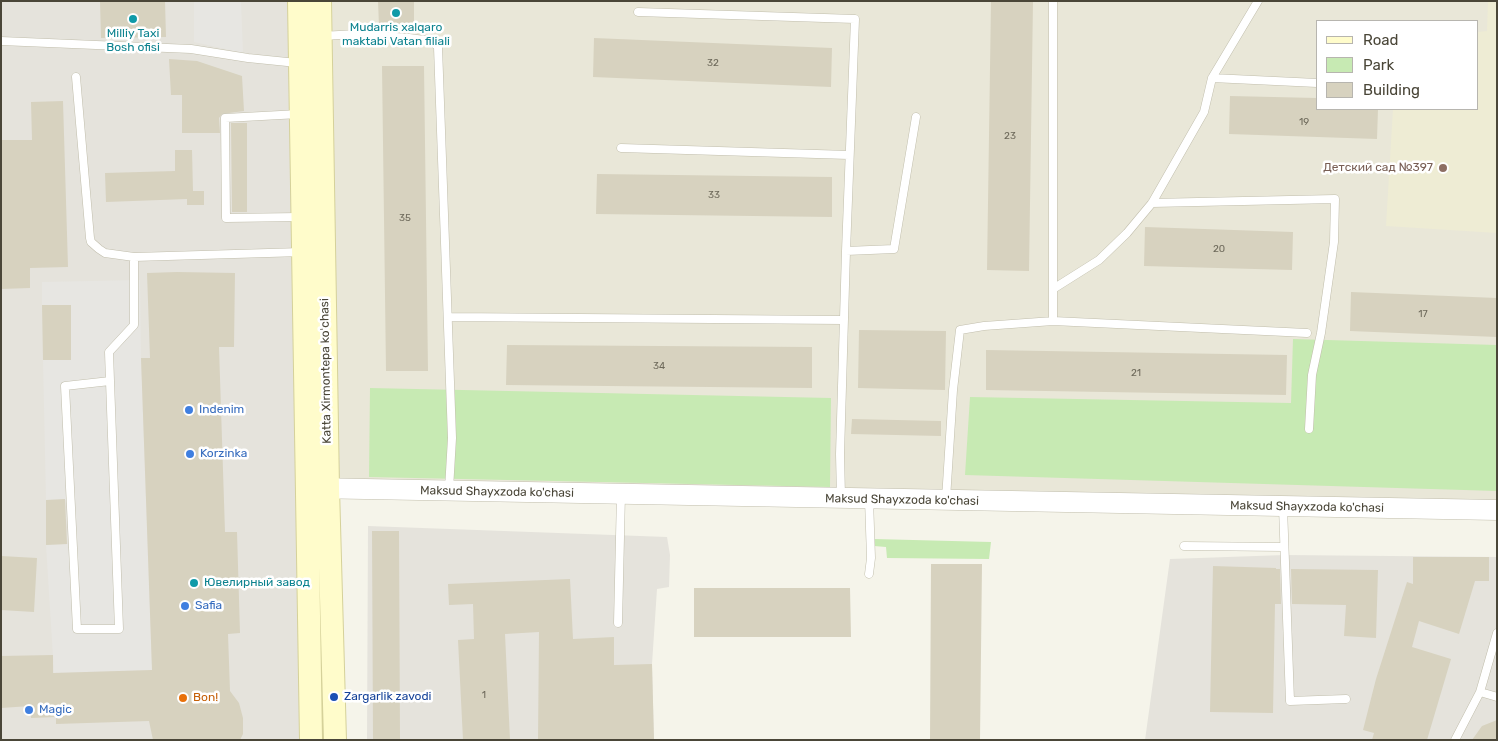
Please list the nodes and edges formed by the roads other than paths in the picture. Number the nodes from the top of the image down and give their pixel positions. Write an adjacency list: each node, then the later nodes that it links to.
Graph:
1 (299, 1): 8 (main road, Katta Xirmontepa koʻchasi)
2 (320, 1): 6 (main road, Katta Xirmontepa koʻchasi)
3 (1053, 1): 21 (lane)
4 (1258, 1): 10 (lane)
5 (638, 12): 15 (lane)
6 (322, 36): 8 (main road, Katta Xirmontepa koʻchasi); 22 (lane)
7 (1, 41): 8 (lane)
8 (311, 64): 12 (main road, Katta Xirmontepa koʻchasi); 28 (main road, Katta Xirmontepa koʻchasi)
9 (76, 77): 20 (lane)
10 (1212, 78): 11 (lane); 16 (lane)
11 (1316, 83)
12 (302, 114): 17 (main road, Katta Xirmontepa koʻchasi); 17 (lane)
13 (916, 117): 18 (lane)
14 (621, 148): 15 (lane)
15 (849, 155): 18 (lane)
16 (1152, 203): 21 (lane); 27 (lane)
17 (303, 217): 19 (main road, Katta Xirmontepa koʻchasi)
18 (846, 251): 23 (lane)
19 (304, 252): 20 (lane); 28 (main road, Katta Xirmontepa koʻchasi)
20 (134, 257): 26 (lane)
21 (1053, 289): 24 (lane)
22 (448, 317): 23 (lane); 29 (lane)
23 (844, 320): 31 (lane)
24 (1053, 322): 25 (lane); 33 (lane)
25 (1308, 332)
26 (110, 381): 26 (lane)
27 (1309, 429)
28 (318, 488): 29 (street, Maksud Shayxzoda ko'chasi); 44 (main road, Katta Xirmontepa koʻchasi); 45 (main road, Katta Xirmontepa koʻchasi)
29 (449, 491): 30 (street, Maksud Shayxzoda ko'chasi)
30 (621, 494): 31 (street, Maksud Shayxzoda ko'chasi); 39 (lane)
31 (841, 499): 32 (street, Maksud Shayxzoda ko'chasi)
32 (869, 499): 33 (street, Maksud Shayxzoda ko'chasi); 38 (lane)
33 (946, 501): 34 (street, Maksud Shayxzoda ko'chasi)
34 (1283, 507): 35 (street, Maksud Shayxzoda ko'chasi); 37 (lane)
35 (1497, 510)
36 (1184, 546): 37 (lane)
37 (1284, 547): 43 (lane)
38 (869, 574)
39 (618, 623)
40 (1497, 633): 41 (lane)
41 (1480, 692): 42 (lane); 46 (lane)
42 (1497, 697)
43 (1346, 699)
44 (311, 740)
45 (335, 740)
46 (1455, 740)

